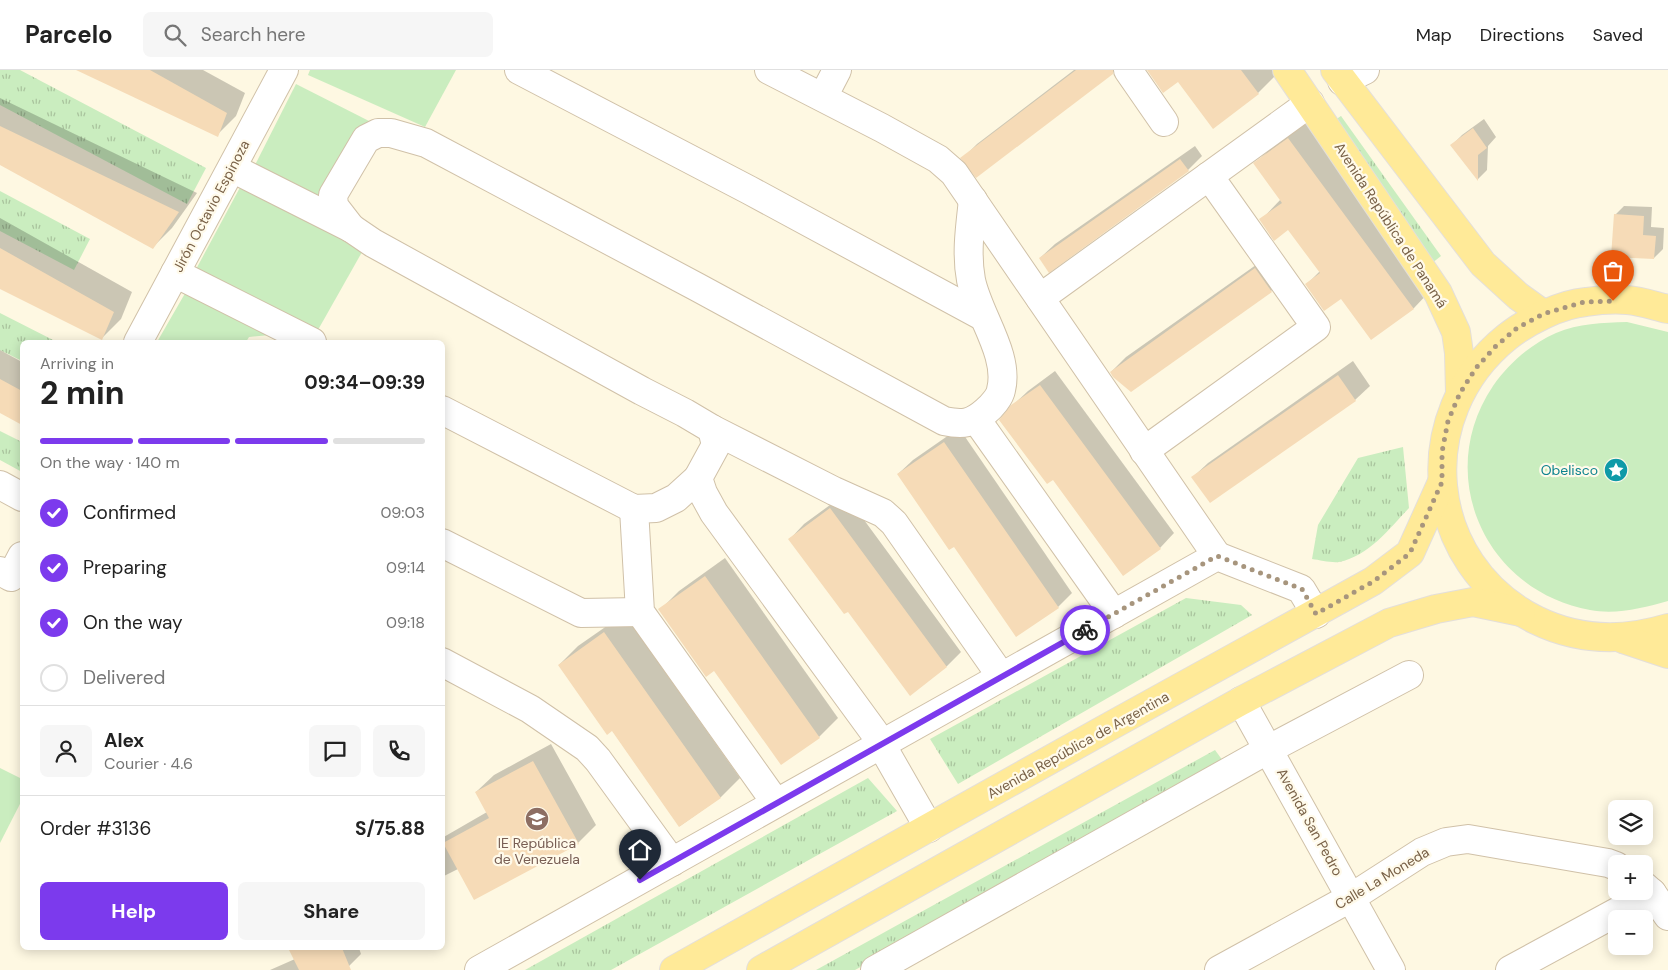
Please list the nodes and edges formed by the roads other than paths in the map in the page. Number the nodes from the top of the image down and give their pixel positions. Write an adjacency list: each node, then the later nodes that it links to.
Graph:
1 (284, 70): 11 (street, Jirón Octavio Espinoza)
2 (519, 70): 19 (street)
3 (769, 70): 8 (street)
4 (837, 70): 8 (street)
5 (1128, 70): 10 (street)
6 (1287, 70): 9 (main road, Avenida República de Panamá)
7 (1347, 74): 18 (main road)
8 (823, 97): 13 (street)
9 (1310, 103): 12 (street); 22 (main road, Avenida República de Panamá)
10 (1164, 122)
11 (232, 168): 14 (street); 15 (street, Jirón Octavio Espinoza)
12 (1208, 176): 16 (street); 26 (street)
13 (973, 200): 16 (street); 19 (street)
14 (351, 228): 24 (street); 25 (street)
15 (175, 273): 20 (street, Jirón Octavio Espinoza); 21 (street)
16 (1040, 298): 26 (street)
17 (1668, 309): 18 (main road)
18 (1543, 314): 22 (main road)
19 (982, 316): 24 (street)
20 (139, 340)
21 (308, 340)
22 (1460, 393): 28 (main road)
23 (445, 412): 31 (street)
24 (976, 419): 36 (street)
25 (712, 429): 27 (street); 43 (street)
26 (1144, 451): 33 (street)
27 (698, 478): 31 (street); 45 (street)
28 (1442, 482): 35 (main road); 37 (main road, Avenida República de Argentina)
29 (0, 485): 30 (street)
30 (20, 496)
31 (634, 509): 34 (street)
32 (445, 544): 34 (street)
33 (1217, 556): 36 (street); 37 (street)
34 (640, 612): 47 (street)
35 (1521, 612): 39 (main road); 44 (main road)
36 (1114, 614): 43 (street)
37 (1316, 614): 48 (main road, Avenida República de Argentina)
38 (1668, 628): 39 (main road)
39 (1619, 638): 40 (main road)
40 (1668, 654)
41 (445, 664): 49 (street)
42 (1409, 674): 46 (street)
43 (1001, 676): 45 (street)
44 (1241, 701): 46 (street, Avenida San Pedro); 57 (main road)
45 (881, 744): 47 (street); 48 (street)
46 (1269, 749): 52 (street, Avenida San Pedro); 58 (street)
47 (776, 803): 49 (street)
48 (929, 828): 56 (main road, Avenida República de Argentina)
49 (672, 862): 55 (street)
50 (1608, 863): 52 (street, Calle La Moneda)
51 (1653, 896): 54 (street)
52 (1352, 897): 59 (street, Calle La Moneda); 60 (street, Avenida San Pedro)
53 (1631, 900): 61 (street)
54 (1668, 916)
55 (479, 970)
56 (674, 970)
57 (761, 970)
58 (875, 970)
59 (1219, 970)
60 (1391, 970)
61 (1510, 970)

